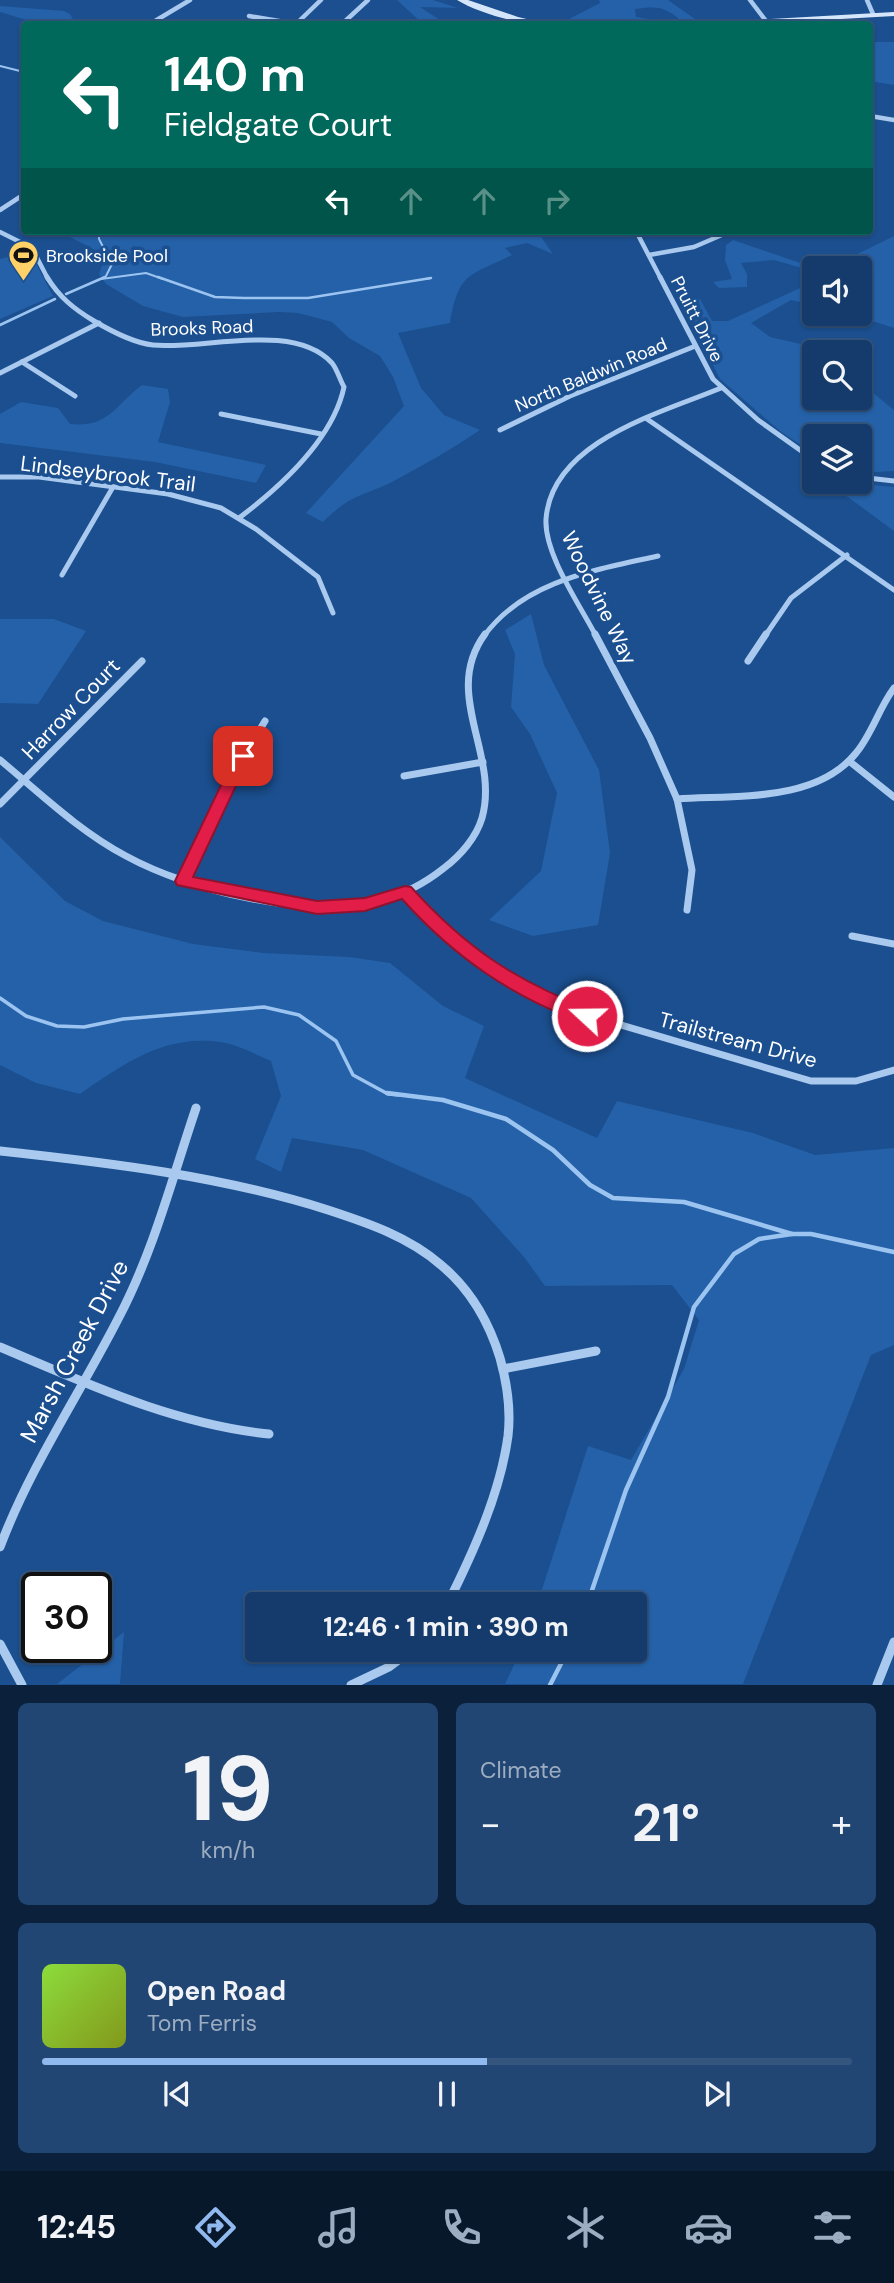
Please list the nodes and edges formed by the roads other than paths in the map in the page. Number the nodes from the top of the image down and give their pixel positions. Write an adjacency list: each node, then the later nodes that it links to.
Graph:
1 (190, 0): 10 (street)
2 (321, 0): 12 (street)
3 (368, 0): 13 (street)
4 (461, 0): 14 (street)
5 (750, 0): 15 (street)
6 (867, 0): 7 (street)
7 (873, 14): 8 (street); 15 (street)
8 (894, 14)
9 (249, 16): 11 (street)
10 (155, 21)
11 (279, 21)
12 (300, 21)
13 (345, 21)
14 (514, 21)
15 (766, 21)
16 (873, 116): 17 (street)
17 (894, 120)
18 (21, 196): 19 (street)
19 (0, 210)
20 (0, 232): 24 (street, Brooks Road)
21 (638, 235): 23 (street, Pruitt Drive)
22 (722, 235): 23 (street)
23 (649, 255): 25 (street, Pruitt Drive)
24 (99, 323): 26 (street); 33 (street, Brooks Road)
25 (694, 347): 28 (street, Pruitt Drive); 32 (street, North Baldwin Road)
26 (22, 362): 27 (street); 29 (street)
27 (0, 373)
28 (721, 388): 31 (street, Woodvine Way); 34 (street, Pruitt Drive)
29 (75, 396)
30 (220, 414): 33 (street)
31 (647, 419): 40 (street); 43 (street, Woodvine Way)
32 (500, 430)
33 (321, 434): 39 (street, Brooks Road)
34 (802, 451)
35 (0, 477): 38 (street, Lindseybrook Trail)
36 (872, 478): 37 (street)
37 (894, 481)
38 (113, 486): 39 (street, Lindseybrook Trail); 42 (street)
39 (239, 517): 45 (street, Lindseybrook Trail)
40 (847, 555): 44 (street); 47 (street)
41 (658, 556): 43 (street)
42 (62, 575)
43 (566, 579): 52 (street); 56 (street, Woodvine Way)
44 (894, 590)
45 (333, 614)
46 (142, 661): 54 (street, Harrow Court)
47 (748, 661)
48 (894, 688): 51 (street)
49 (265, 720): 58 (street)
50 (0, 761): 54 (street)
51 (849, 761): 55 (street); 56 (street)
52 (483, 762): 53 (street); 59 (street)
53 (404, 776)
54 (26, 781): 57 (street, Harrow Court); 58 (street)
55 (894, 797)
56 (677, 799): 60 (street, Woodvine Way)
57 (0, 804)
58 (183, 881): 59 (street)
59 (405, 892): 63 (street, Trailstream Drive)
60 (687, 910)
61 (852, 936): 62 (street)
62 (894, 944)
63 (894, 1070)
64 (195, 1108): 66 (street, Marsh Creek Drive)
65 (0, 1151): 66 (street)
66 (174, 1170): 69 (street); 70 (street, Marsh Creek Drive)
67 (0, 1347): 70 (street)
68 (596, 1351): 69 (street)
69 (503, 1368): 74 (street)
70 (84, 1381): 71 (street); 72 (street, Marsh Creek Drive)
71 (269, 1434)
72 (2, 1530): 73 (street, Marsh Creek Drive)
73 (0, 1547)
74 (452, 1592)
75 (894, 1642): 80 (street)
76 (0, 1644): 78 (street)
77 (396, 1662): 79 (street)
78 (22, 1685)
79 (351, 1685)
80 (877, 1685)

